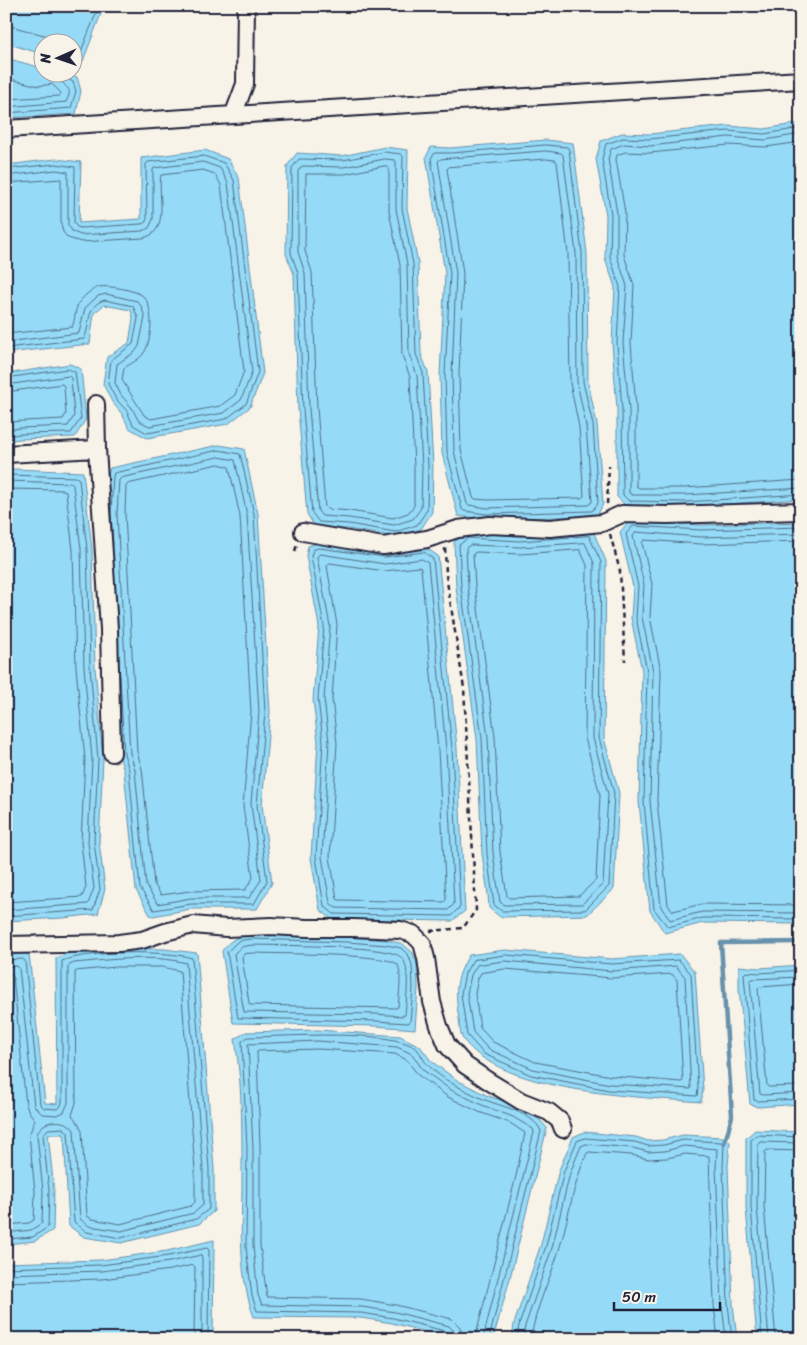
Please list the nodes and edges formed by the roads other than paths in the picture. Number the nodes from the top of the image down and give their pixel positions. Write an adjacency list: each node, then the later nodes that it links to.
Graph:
1 (246, 6): 3 (lane)
2 (801, 80): 3 (lane)
3 (234, 114): 4 (lane)
4 (6, 128)
5 (96, 404): 6 (lane)
6 (97, 450): 7 (lane); 10 (lane)
7 (6, 454)
8 (801, 511): 9 (lane)
9 (304, 532)
10 (112, 753)
11 (6, 945): 12 (lane)
12 (562, 1129)

